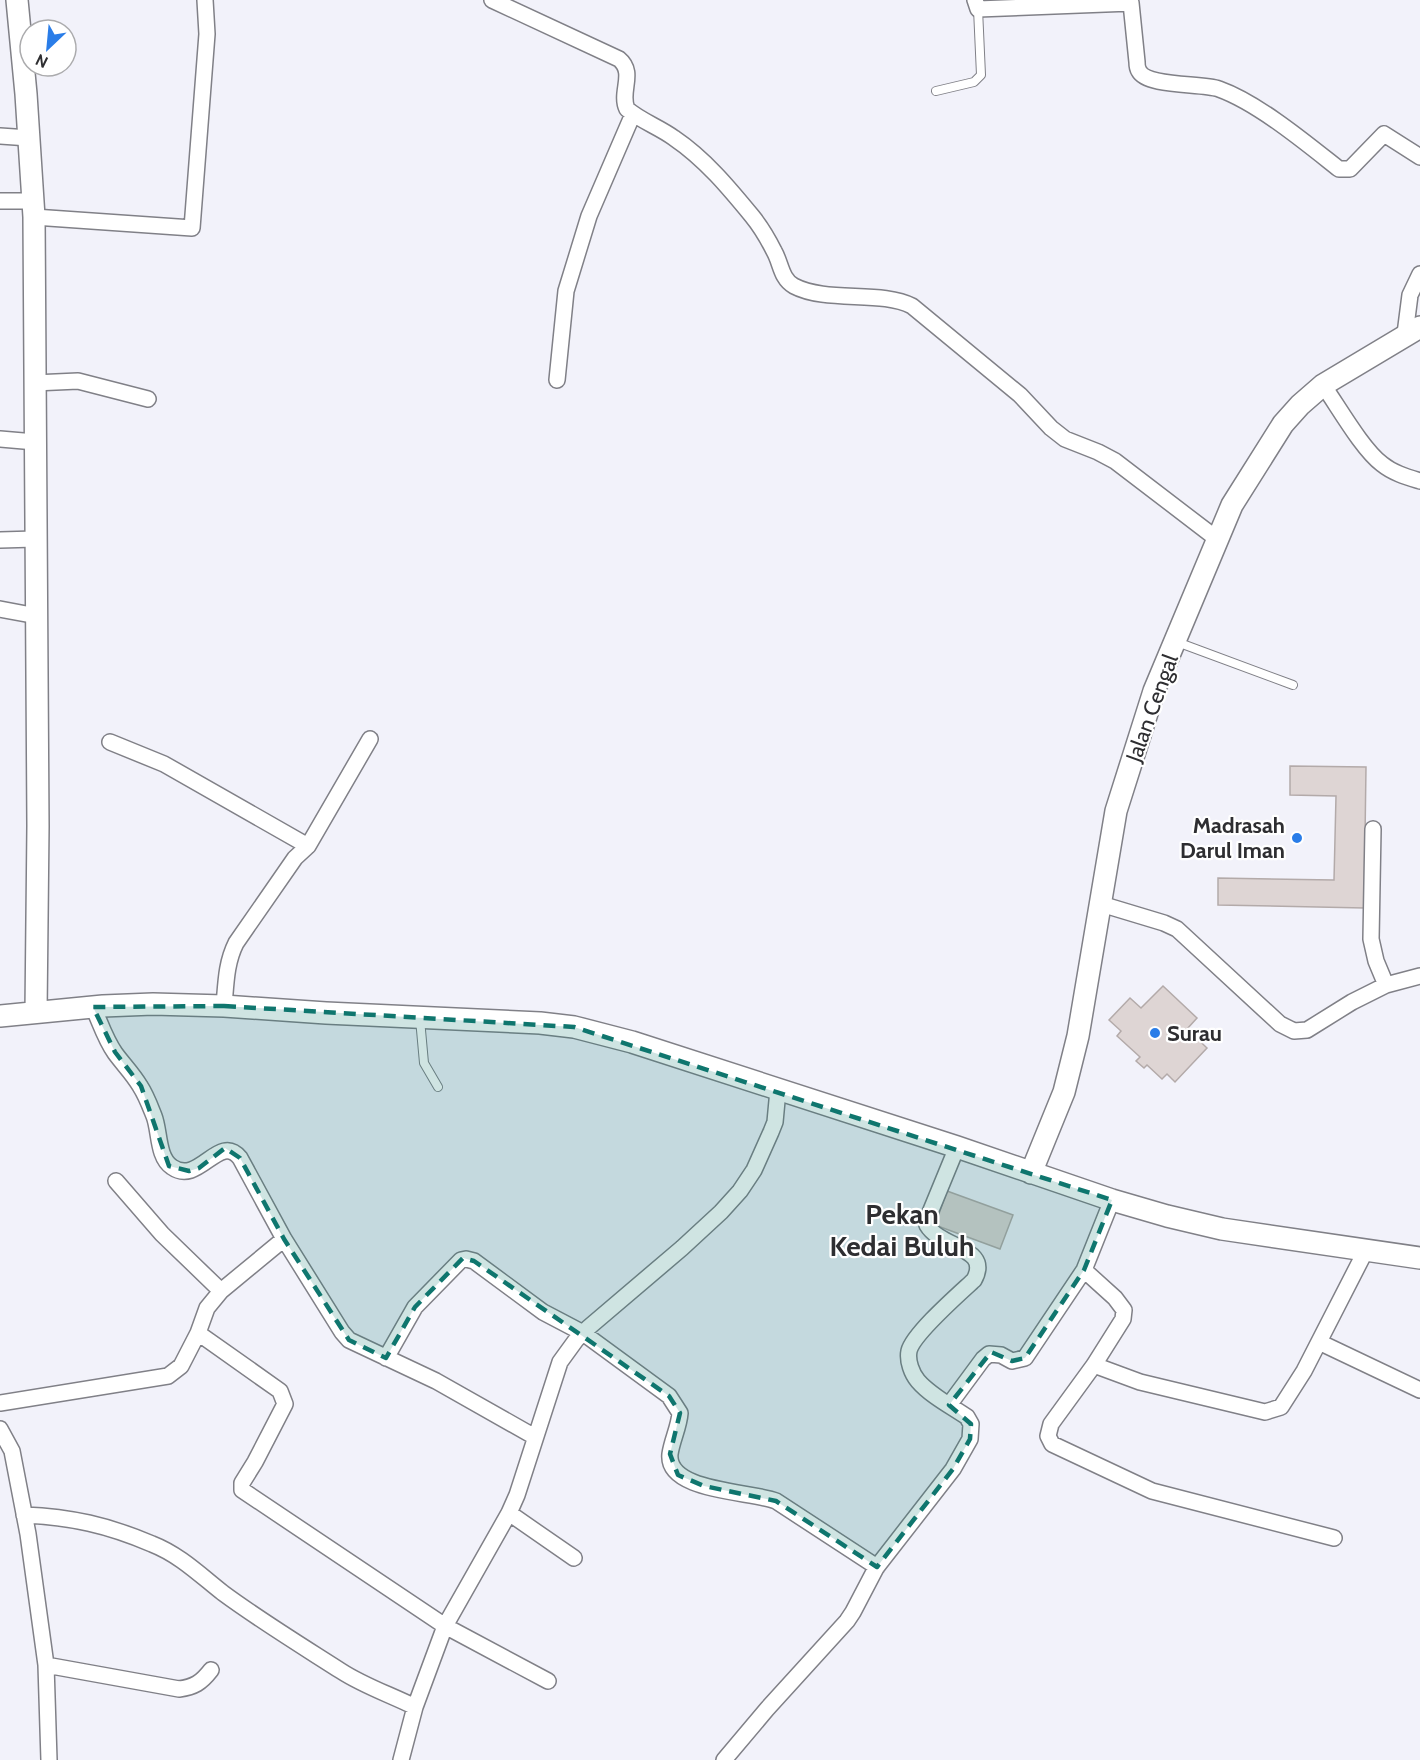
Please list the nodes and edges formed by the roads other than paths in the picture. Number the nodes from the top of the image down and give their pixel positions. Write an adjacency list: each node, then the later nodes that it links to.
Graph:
1 (17, 0): 9 (street)
2 (205, 0): 12 (street)
3 (492, 0): 7 (street)
4 (1131, 1): 5 (street); 10 (street)
5 (977, 5): 6 (lane)
6 (936, 91)
7 (633, 114): 15 (street); 23 (street)
8 (0, 136): 9 (street)
9 (29, 138): 12 (street)
10 (1420, 157)
11 (0, 201): 12 (street)
12 (33, 209): 16 (street)
13 (1420, 274): 14 (street)
14 (1412, 330): 17 (street, Jalan Cengal)
15 (557, 380)
16 (34, 383): 18 (street); 20 (street)
17 (1323, 385): 21 (street); 23 (street, Jalan Cengal)
18 (148, 399)
19 (0, 439): 20 (street)
20 (35, 442): 22 (street)
21 (1420, 481)
22 (35, 539): 24 (street); 26 (street)
23 (1217, 539): 27 (street, Jalan Cengal)
24 (0, 540)
25 (0, 609): 26 (street)
26 (37, 616): 38 (street)
27 (1176, 642): 28 (lane); 33 (street, Jalan Cengal)
28 (1293, 685)
29 (370, 739): 32 (street)
30 (110, 742): 32 (street)
31 (1373, 829): 35 (street)
32 (308, 846): 36 (street)
33 (1101, 904): 35 (street); 44 (street, Jalan Cengal)
34 (1420, 975): 35 (street)
35 (1386, 985)
36 (225, 1006): 37 (street); 40 (street)
37 (93, 1007): 38 (street); 47 (street)
38 (36, 1012): 39 (street)
39 (0, 1016)
40 (420, 1017): 41 (lane); 42 (street)
41 (438, 1088)
42 (778, 1090): 43 (street); 53 (street)
43 (957, 1147): 44 (street); 59 (street)
44 (1031, 1173): 46 (street)
45 (116, 1181): 51 (street)
46 (1112, 1200): 48 (street); 50 (street)
47 (284, 1239): 51 (street); 55 (street)
48 (1366, 1250): 49 (street); 54 (street)
49 (1420, 1258)
50 (1084, 1270): 56 (street); 59 (street)
51 (221, 1292): 52 (street)
52 (198, 1333): 58 (street); 67 (street)
53 (583, 1333): 55 (street); 61 (street); 66 (street)
54 (1319, 1342): 56 (street); 57 (street)
55 (386, 1358): 61 (street)
56 (1094, 1365): 64 (street)
57 (1420, 1390)
58 (0, 1403)
59 (949, 1405): 66 (street)
60 (0, 1429): 63 (street)
61 (535, 1437): 62 (street)
62 (509, 1513): 65 (street); 67 (street)
63 (24, 1515): 68 (street); 71 (street)
64 (1334, 1538)
65 (574, 1558)
66 (877, 1567): 74 (street)
67 (445, 1626): 70 (street); 71 (street)
68 (46, 1665): 69 (street); 72 (street)
69 (211, 1670)
70 (548, 1681)
71 (416, 1707): 73 (street)
72 (48, 1760)
73 (401, 1760)
74 (724, 1760)

